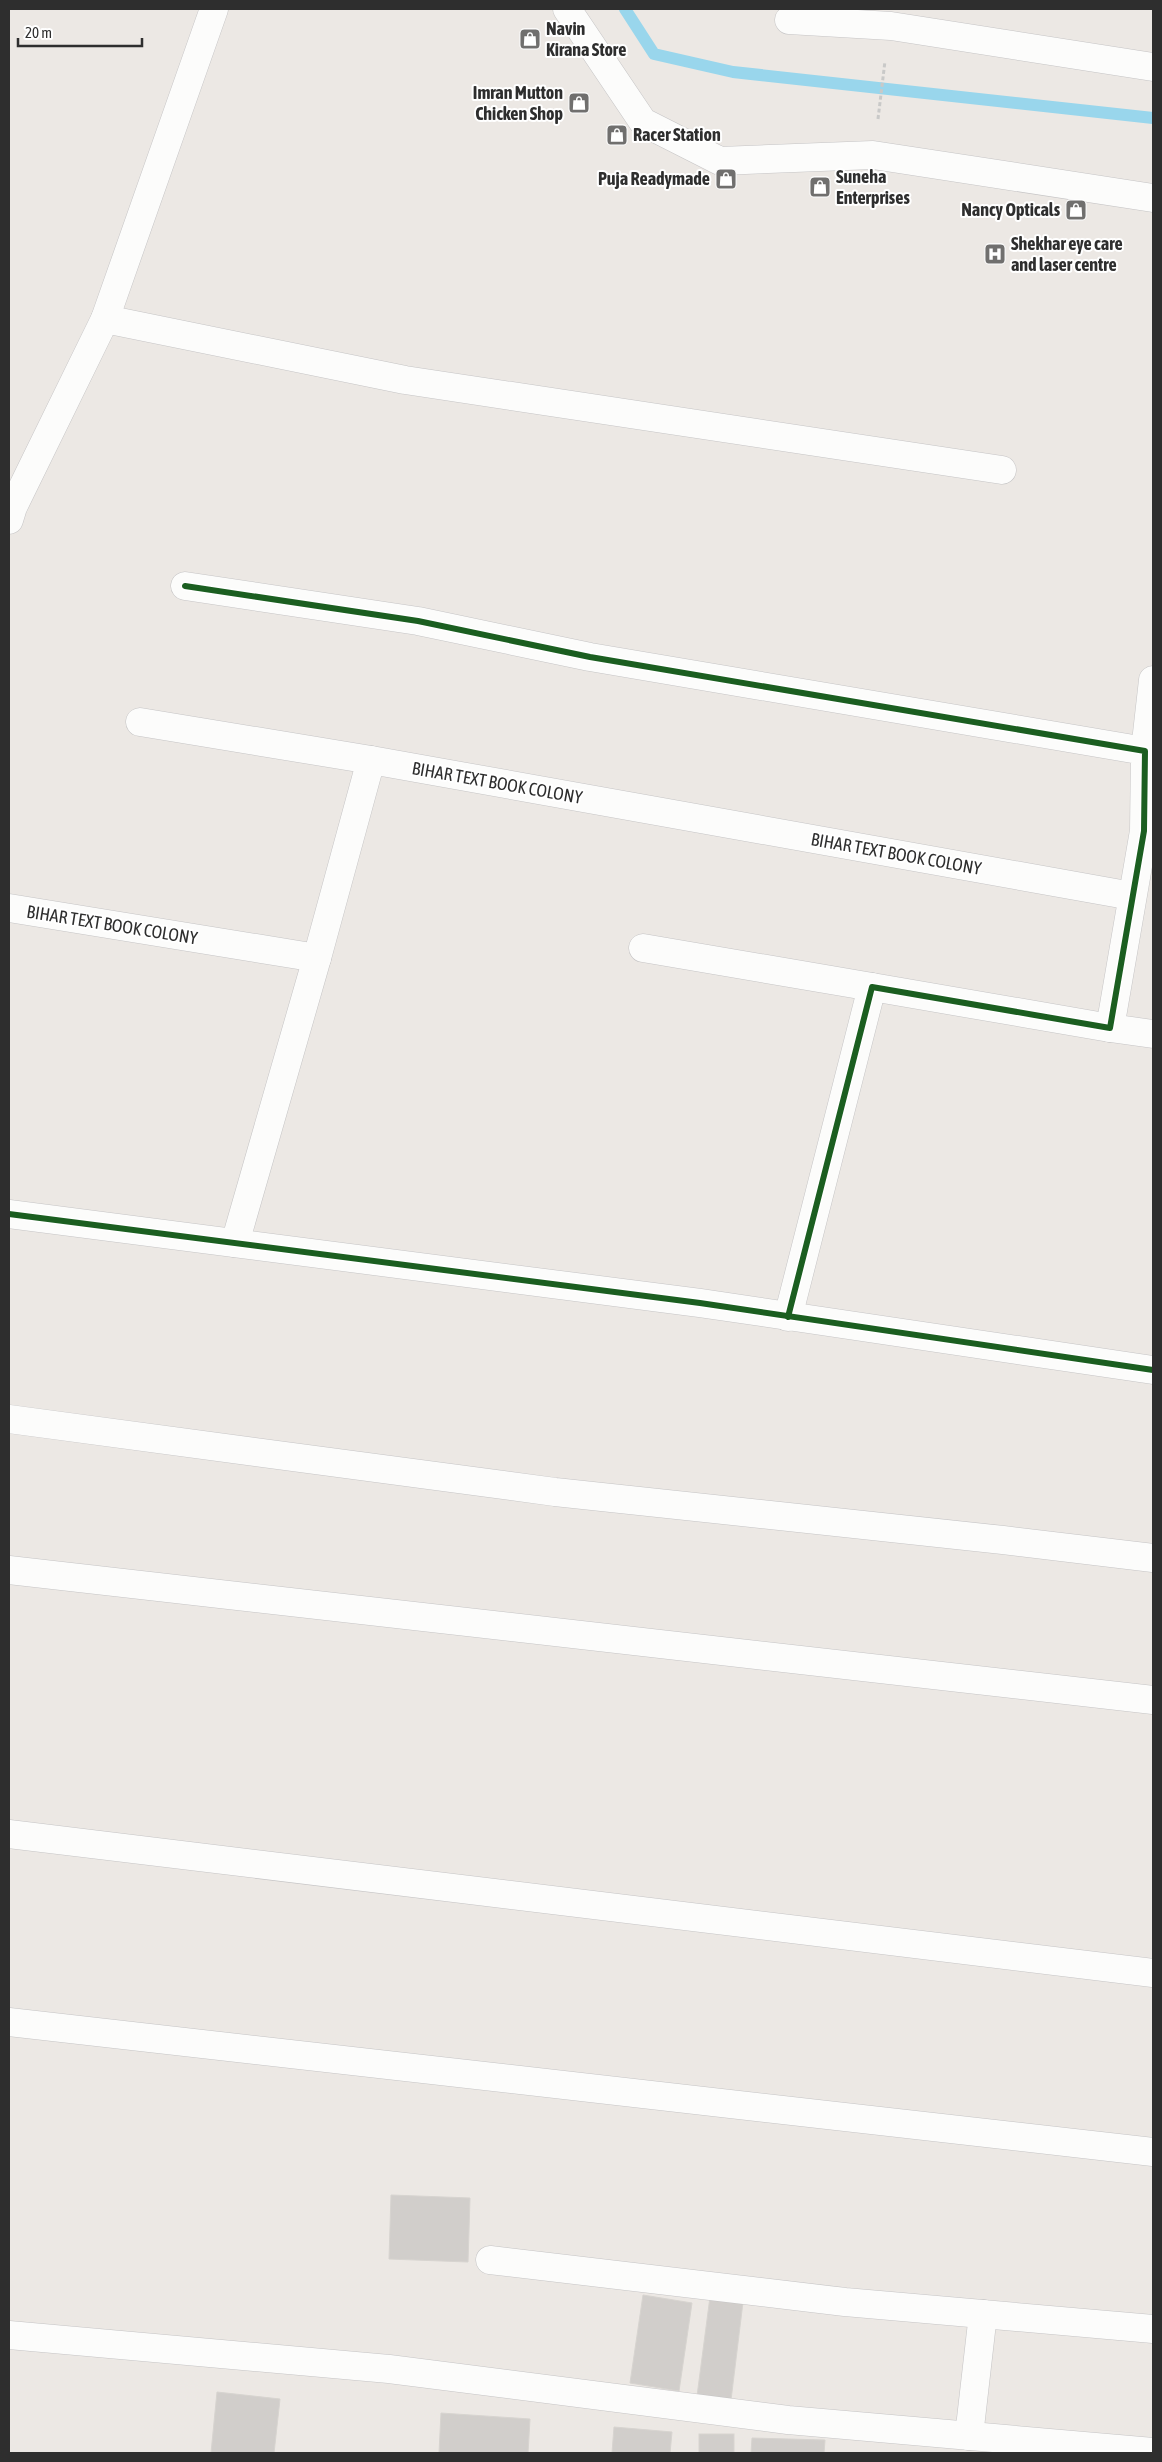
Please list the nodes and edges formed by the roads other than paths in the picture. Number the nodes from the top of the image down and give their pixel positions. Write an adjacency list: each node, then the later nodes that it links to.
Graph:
1 (214, 9): 6 (street)
2 (567, 9): 5 (street)
3 (789, 20): 4 (street)
4 (1153, 67)
5 (1153, 198)
6 (105, 320): 7 (street); 8 (street)
7 (1002, 470)
8 (9, 520)
9 (185, 586): 12 (street)
10 (1153, 680): 12 (street)
11 (140, 722): 13 (street, BIHAR TEXT BOOK COLONY)
12 (1145, 751): 14 (street)
13 (371, 760): 15 (street, BIHAR TEXT BOOK COLONY); 18 (street)
14 (1148, 832): 15 (street)
15 (1132, 896): 20 (street)
16 (9, 908): 18 (street, BIHAR TEXT BOOK COLONY)
17 (643, 948): 19 (street)
18 (317, 958): 23 (street)
19 (872, 987): 20 (street); 24 (street)
20 (1110, 1028): 21 (street)
21 (1153, 1034)
22 (9, 1214): 23 (street)
23 (235, 1243): 24 (street)
24 (788, 1316): 25 (street)
25 (1153, 1370)
26 (9, 1419): 27 (street)
27 (1153, 1558)
28 (9, 1570): 29 (street)
29 (1153, 1700)
30 (9, 1834): 31 (street)
31 (1153, 1973)
32 (9, 2022): 33 (street)
33 (1153, 2152)
34 (490, 2260): 35 (street)
35 (983, 2314): 36 (street); 38 (street)
36 (1153, 2329)
37 (9, 2335): 38 (street)
38 (969, 2436): 39 (street)
39 (1153, 2452)

